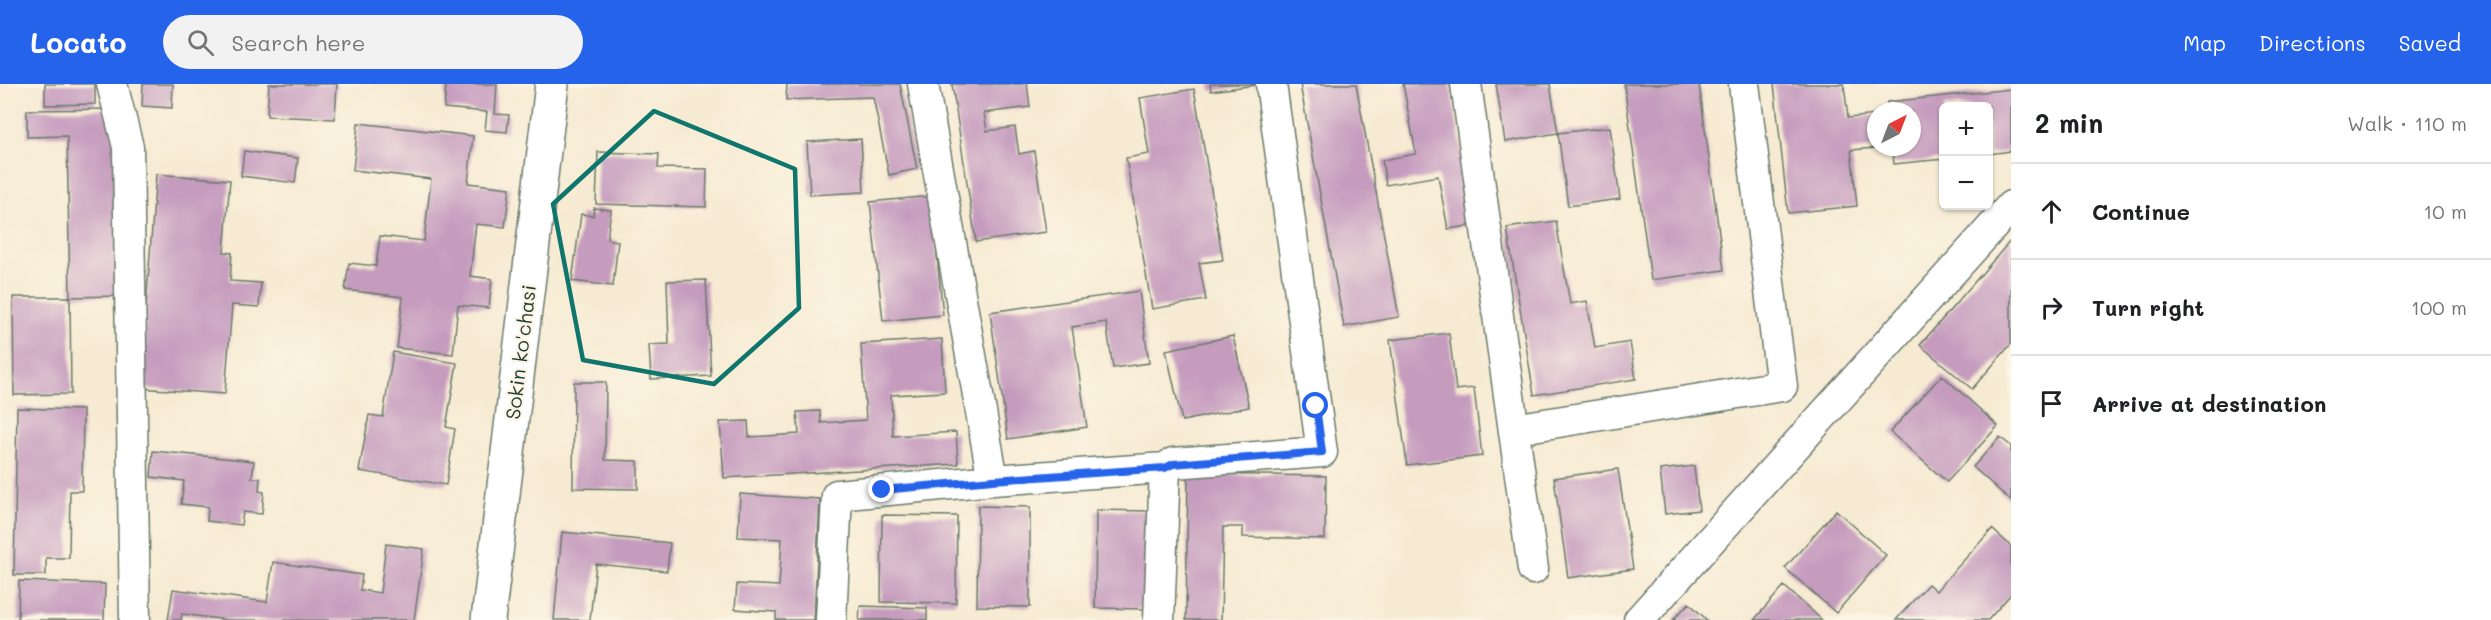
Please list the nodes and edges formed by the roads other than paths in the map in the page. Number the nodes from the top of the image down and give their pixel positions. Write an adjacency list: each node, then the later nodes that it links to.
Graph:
1 (112, 84): 12 (street)
2 (552, 84): 13 (street, Sokin ko'chasi)
3 (923, 84): 10 (street)
4 (1271, 84): 9 (street)
5 (1466, 84): 8 (street)
6 (1744, 84): 8 (street)
7 (2011, 206): 16 (street)
8 (1514, 429): 11 (street)
9 (1165, 468): 10 (street); 15 (street)
10 (993, 480): 14 (street)
11 (1533, 569)
12 (135, 620)
13 (488, 620)
14 (831, 620)
15 (1159, 620)
16 (1639, 620)

